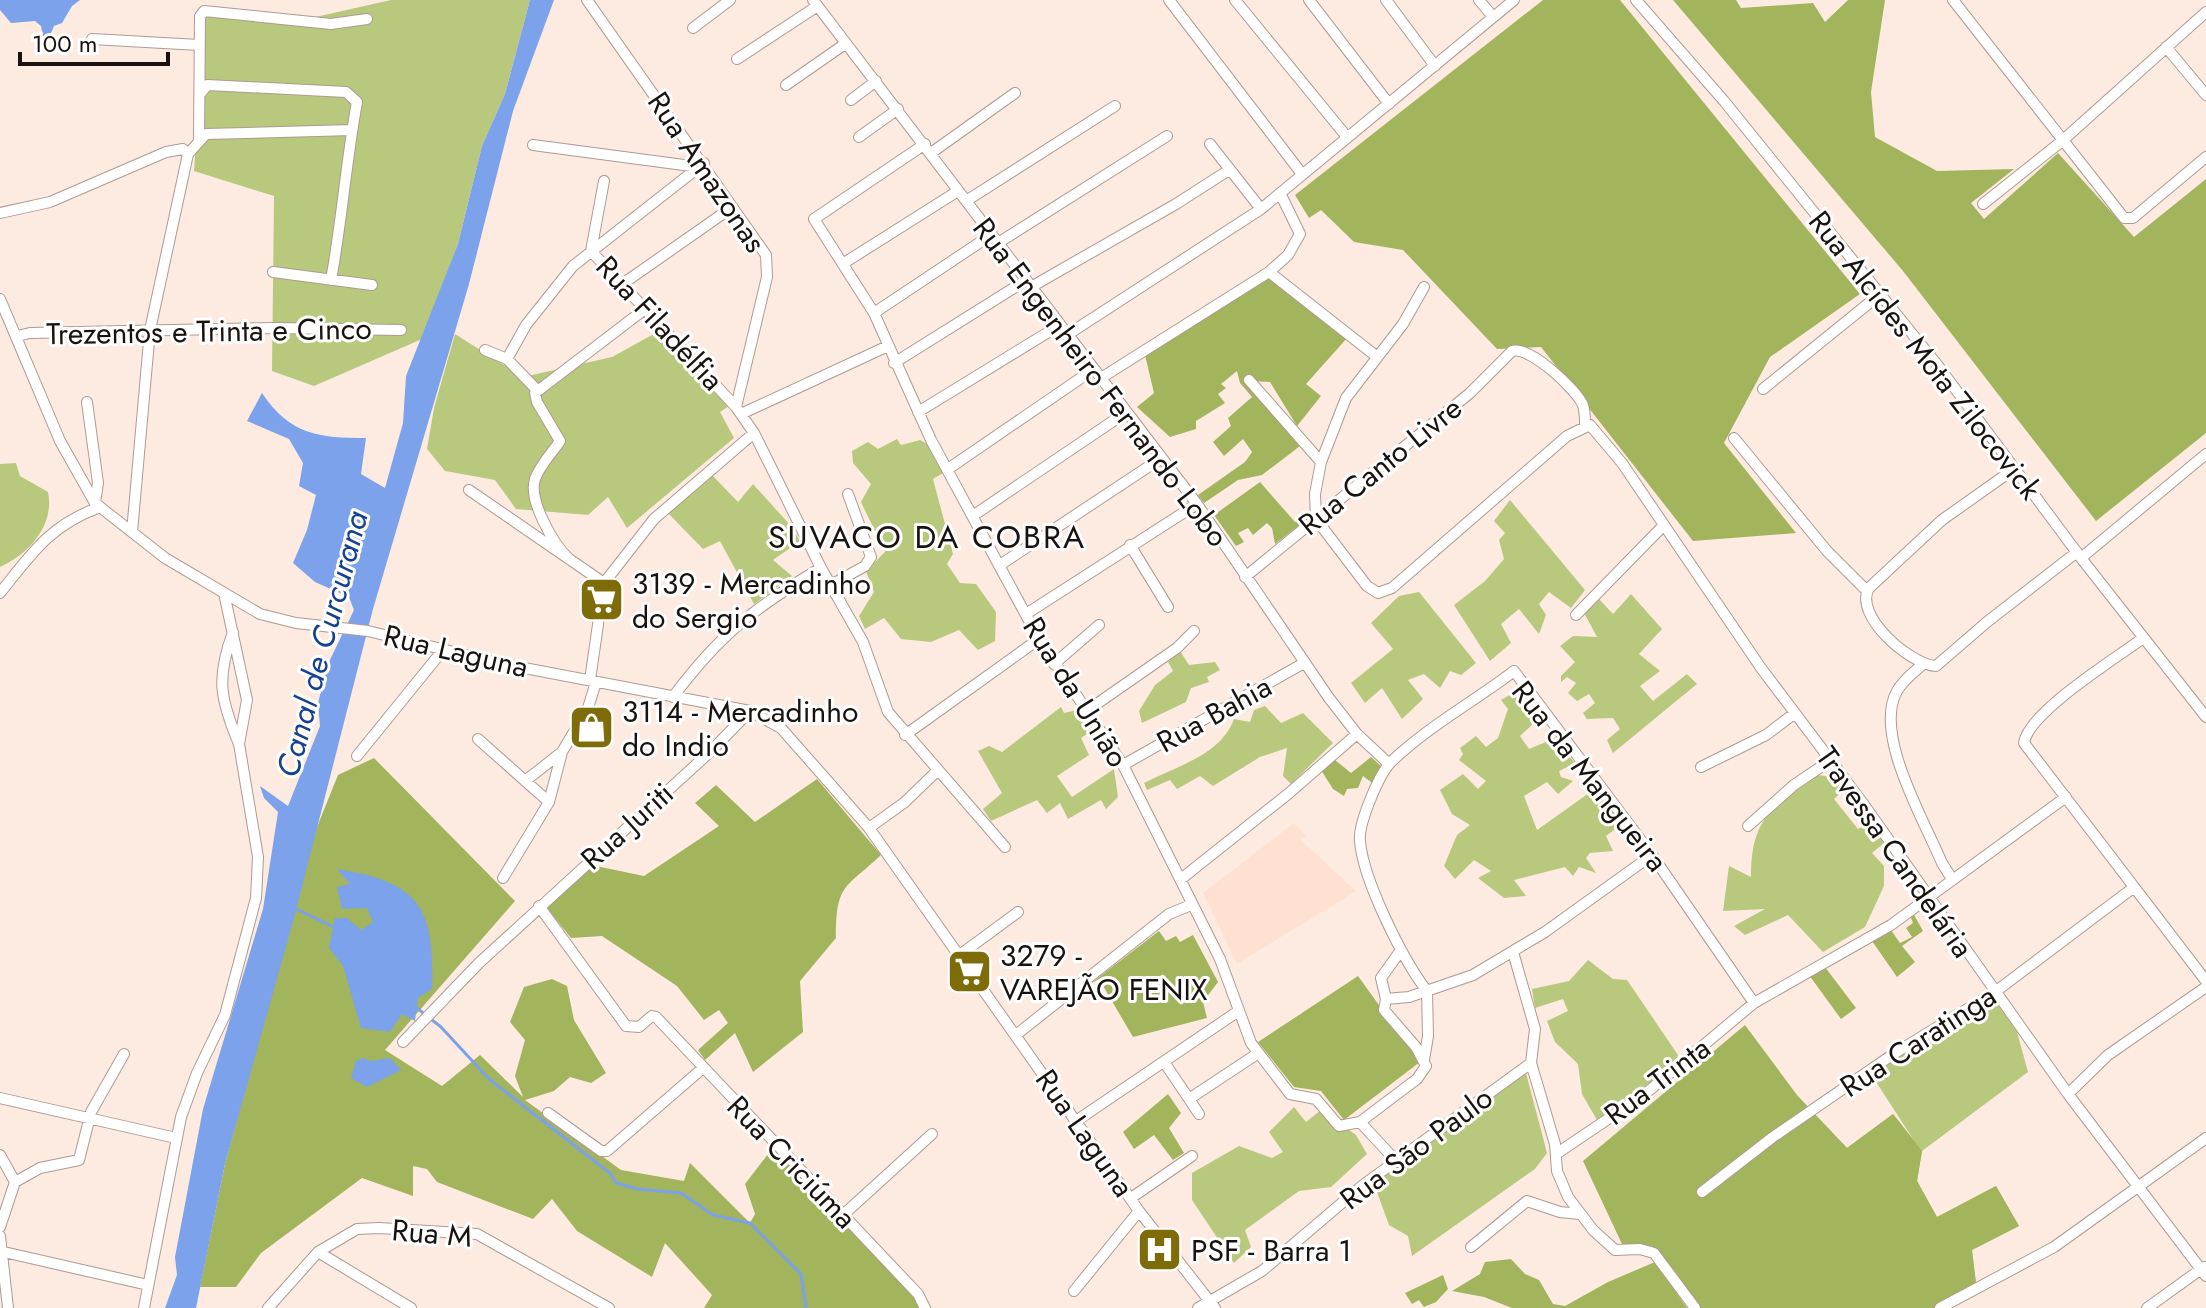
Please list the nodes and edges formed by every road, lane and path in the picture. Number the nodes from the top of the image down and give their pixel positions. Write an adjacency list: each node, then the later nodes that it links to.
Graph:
1 (587, 0): 42 (street, Rua Amazonas)
2 (730, 0): 15 (street)
3 (1169, 0): 44 (street)
4 (1235, 0): 34 (street)
5 (1309, 0): 28 (street)
6 (1386, 0): 21 (street)
7 (1479, 0): 13 (street)
8 (1514, 0): 13 (street)
9 (1636, 0): 63 (street, Rua Alcídes Mota Zilocovick)
10 (1953, 0): 36 (street)
11 (814, 4): 17 (street, Rua Engenheiro Fernando Lobo); 20 (street)
12 (2206, 12): 19 (street)
13 (1493, 17): 21 (street)
14 (367, 19): 18 (street)
15 (693, 28)
16 (92, 39): 18 (street)
17 (845, 44): 22 (street, Rua Engenheiro Fernando Lobo); 23 (street)
18 (199, 45): 24 (street)
19 (2166, 47): 26 (street); 36 (street)
20 (737, 59)
21 (1435, 66): 28 (street)
22 (876, 81): 27 (street); 30 (street, Rua Engenheiro Fernando Lobo)
23 (786, 85)
24 (201, 93): 31 (street); 35 (street)
25 (1015, 93): 39 (street)
26 (2206, 95)
27 (851, 100)
28 (1389, 104): 34 (street)
29 (1115, 106): 48 (street)
30 (898, 109): 33 (street); 39 (street, Rua Engenheiro Fernando Lobo)
31 (352, 130): 35 (street); 58 (street)
32 (1167, 136): 53 (street)
33 (859, 137)
34 (1347, 137): 44 (street)
35 (199, 139): 40 (street)
36 (2062, 141): 41 (street); 49 (street)
37 (1210, 144): 43 (street)
38 (533, 145): 42 (street)
39 (928, 149): 46 (street, Rua Engenheiro Fernando Lobo); 55 (street, Rua da União)
40 (188, 154): 52 (street); 68 (street)
41 (2206, 157)
42 (701, 165): 50 (street, Rua Amazonas); 54 (street)
43 (1229, 170): 51 (street); 59 (street)
44 (1302, 174): 47 (street)
45 (604, 181): 54 (street, Rua Filadélfia)
46 (958, 191): 48 (street, Rua Engenheiro Fernando Lobo); 55 (street)
47 (1280, 193): 51 (street); 57 (street)
48 (966, 201): 53 (street, Rua Engenheiro Fernando Lobo)
49 (1983, 204)
50 (731, 208): 61 (street); 83 (street, Rua Amazonas)
51 (1261, 209): 70 (street)
52 (0, 213)
53 (995, 239): 59 (street, Rua Engenheiro Fernando Lobo); 66 (street)
54 (591, 251): 61 (street, Rua Filadélfia); 76 (street)
55 (844, 263): 66 (street, Rua da União)
56 (273, 272): 58 (street)
57 (1269, 272): 75 (street); 78 (street)
58 (331, 280): 60 (street)
59 (1028, 284): 67 (street, Rua Engenheiro Fernando Lobo); 77 (street)
60 (372, 285)
61 (621, 285): 65 (street, Rua Filadélfia)
62 (1424, 287): 75 (street)
63 (1879, 295): 80 (street); 93 (street, Rua Alcídes Mota Zilocovick)
64 (0, 299): 71 (street, Rua Laguna)
65 (645, 309): 81 (street); 83 (street, Rua Filadélfia)
66 (874, 313): 72 (street, Rua da União)
67 (1060, 325): 70 (street, Rua Engenheiro Fernando Lobo); 84 (street)
68 (150, 330): 69 (street, Trezentos e Trinta e Cinco); 71 (street, Trezentos e Trinta e Cinco); 101 (street)
69 (401, 330)
70 (1067, 335): 78 (street, Rua Engenheiro Fernando Lobo)
71 (17, 336): 97 (street, Rua Laguna)
72 (888, 346): 77 (street, Rua da União); 83 (street)
73 (485, 350): 76 (street)
74 (1512, 351): 86 (street, Travessa Candelária); 99 (street, Rua Canto Livre)
75 (1376, 356): 91 (street)
76 (507, 359): 81 (street)
77 (894, 363): 84 (street, Rua da União)
78 (1097, 374): 85 (street, Rua Engenheiro Fernando Lobo); 92 (street)
79 (1249, 380): 91 (street)
80 (1763, 389)
81 (537, 390): 104 (street)
82 (87, 402): 97 (street)
83 (738, 410): 87 (street, Rua Filadélfia)
84 (918, 412): 92 (street, Rua da União)
85 (1125, 413): 90 (street, Rua Engenheiro Fernando Lobo); 98 (street)
86 (1588, 425): 99 (street); 100 (street, Travessa Candelária)
87 (754, 433): 106 (street, Rua Filadélfia); 108 (street)
88 (1734, 438): 110 (street)
89 (2206, 454): 103 (street)
90 (1160, 459): 96 (street, Rua Engenheiro Fernando Lobo); 105 (street)
91 (1321, 462): 99 (street)
92 (948, 469): 98 (street, Rua da União)
93 (2014, 469): 103 (street, Rua Alcídes Mota Zilocovick); 110 (street)
94 (469, 490): 104 (street)
95 (848, 494): 109 (street)
96 (1197, 504): 102 (street); 107 (street, Rua Engenheiro Fernando Lobo)
97 (98, 505): 101 (street, Rua Laguna); 111 (street)
98 (974, 515): 105 (street, Rua da União)
99 (1316, 519): 107 (street, Rua Canto Livre)
100 (1663, 526): 115 (street); 129 (street, Travessa Candelária)
101 (132, 532): 112 (street, Rua Laguna)
102 (1130, 545): 113 (street); 114 (street)
103 (2079, 555): 119 (street, Rua Alcídes Mota Zilocovick); 124 (street)
104 (569, 559): 108 (street)
105 (1000, 565): 114 (street, Rua da União)
106 (821, 568): 109 (street, Rua Filadélfia); 126 (street)
107 (1245, 577): 122 (street, Rua Engenheiro Fernando Lobo)
108 (604, 583): 125 (street)
109 (831, 585): 132 (street, Rua Filadélfia)
110 (1867, 591): 124 (street)
111 (0, 593)
112 (224, 593): 118 (street); 121 (street, Rua Laguna)
113 (1168, 607)
114 (1026, 614): 120 (street, Rua da União)
115 (1576, 615)
116 (1099, 625): 123 (street)
117 (1194, 631): 127 (street)
118 (233, 632): 134 (street); 134 (street)
119 (2143, 638): 130 (street, Rua Alcídes Mota Zilocovick); 143 (street)
120 (1039, 639): 123 (street, Rua da União); 132 (street)
121 (443, 650): 125 (street, Rua Laguna); 136 (street)
122 (1304, 663): 131 (street, Rua Engenheiro Fernando Lobo); 139 (street, Rua Bahia)
123 (1054, 664): 127 (street, Rua da União)
124 (1923, 664): 151 (street)
125 (593, 681): 126 (street, Rua Laguna); 135 (street)
126 (673, 697): 128 (street, Rua Laguna)
127 (1088, 710): 139 (street, Rua da União)
128 (750, 711): 146 (street, Rua Laguna); 155 (street, Rua Juriti)
129 (1795, 713): 137 (street, Travessa Candelária); 140 (street)
130 (2206, 717)
131 (1357, 734): 138 (street, Rua Engenheiro Fernando Lobo); 150 (street)
132 (905, 735): 141 (street, Rua Filadélfia)
133 (478, 739): 142 (street)
134 (239, 744): 183 (street)
135 (562, 752): 142 (street); 144 (street)
136 (357, 756)
137 (1831, 760): 145 (street); 153 (street, Travessa Candelária)
138 (1389, 764): 148 (street, Rua da Mangueira); 157 (street)
139 (1123, 765): 150 (street, Rua da União)
140 (1701, 767)
141 (937, 771): 146 (street); 147 (street, Rua Filadélfia)
142 (525, 781): 144 (street)
143 (2066, 797): 151 (street, Rua Trinta); 152 (street)
144 (549, 802): 149 (street)
145 (1748, 826)
146 (869, 828): 159 (street, Rua Laguna)
147 (1005, 847)
148 (1652, 855): 158 (street); 164 (street, Rua da Mangueira)
149 (503, 878)
150 (1181, 879): 154 (street, Rua da União)
151 (1952, 879): 153 (street, Rua Trinta)
152 (2133, 888): 160 (street); 162 (street, Rua Caratinga)
153 (1929, 899): 162 (street, Travessa Candelária); 164 (street, Rua Trinta)
154 (1191, 905): 165 (street, Rua da União); 166 (street)
155 (539, 906): 167 (street, Rua Juriti); 173 (street, Rua Criciúma)
156 (1018, 912): 159 (street)
157 (1401, 950): 161 (street); 163 (street)
158 (1513, 952): 161 (street); 172 (street)
159 (961, 954): 166 (street, Rua Laguna)
160 (2206, 984): 174 (street)
161 (1427, 991): 163 (street); 170 (street)
162 (1995, 992): 174 (street, Travessa Candelária); 191 (street, Rua Caratinga)
163 (1386, 999): 170 (street)
164 (1754, 1003): 185 (street, Rua Trinta)
165 (1237, 1012): 169 (street, Rua da União); 171 (street)
166 (1017, 1034): 180 (street, Rua Laguna)
167 (403, 1042)
168 (124, 1054): 179 (street)
169 (1257, 1054): 176 (street); 181 (street, Rua da União)
170 (1424, 1060): 181 (street)
171 (1164, 1062): 176 (street); 180 (street)
172 (1531, 1063): 185 (street); 188 (street, Rua São Paulo)
173 (703, 1068): 177 (street); 195 (street, Rua Criciúma)
174 (2068, 1094): 190 (street, Travessa Candelária)
175 (0, 1098): 179 (street)
176 (1189, 1099): 178 (street)
177 (548, 1113)
178 (1199, 1114)
179 (88, 1120): 183 (street); 189 (street)
180 (1076, 1121): 192 (street, Rua Laguna)
181 (1360, 1122): 188 (street)
182 (932, 1134): 195 (street)
183 (176, 1138): 202 (street)
184 (2206, 1138): 190 (street)
185 (1556, 1154): 194 (street)
186 (0, 1155): 189 (street)
187 (1192, 1156): 192 (street)
188 (1397, 1162): 204 (street, Rua São Paulo)
189 (15, 1182): 196 (street)
190 (2139, 1187): 201 (street, Travessa Candelária); 213 (street)
191 (1702, 1192)
192 (1131, 1198): 193 (street, Rua Laguna)
193 (1139, 1211): 203 (street); 204 (street, Rua Laguna)
194 (1580, 1214): 198 (street); 212 (street)
195 (843, 1215): 210 (street, Rua Criciúma)
196 (0, 1227)
197 (0, 1236): 199 (street)
198 (1471, 1247)
199 (4, 1252): 202 (street); 205 (street)
200 (318, 1252): 207 (street, Rua M); 208 (street); 209 (street, Rua M)
201 (2204, 1270): 214 (street)
202 (148, 1285): 206 (street)
203 (1074, 1291)
204 (1212, 1303): 211 (street, Rua São Paulo)
205 (8, 1308)
206 (144, 1308)
207 (268, 1308)
208 (411, 1308)
209 (609, 1308)
210 (925, 1308)
211 (1198, 1308)
212 (1695, 1308)
213 (1940, 1308)
214 (2147, 1308)

